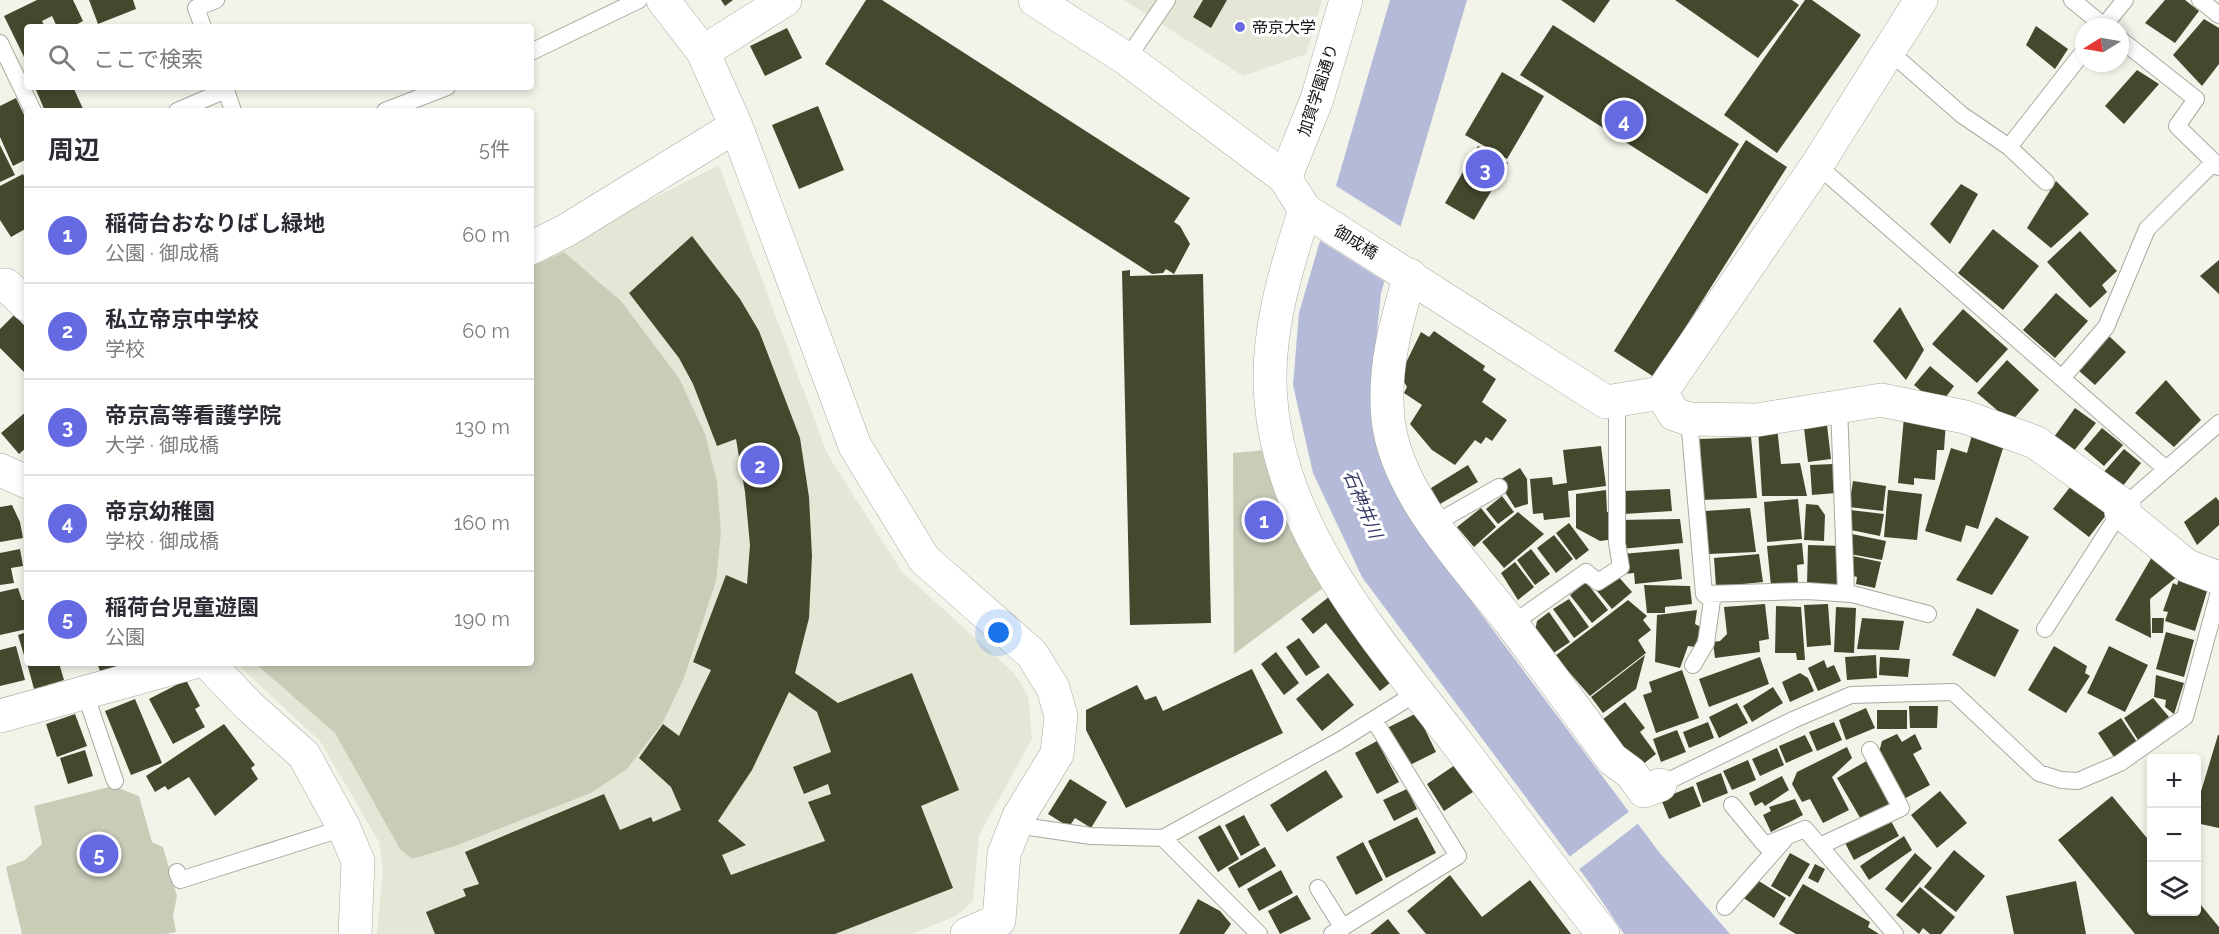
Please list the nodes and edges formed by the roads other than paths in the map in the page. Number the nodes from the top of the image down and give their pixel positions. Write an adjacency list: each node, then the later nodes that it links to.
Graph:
1 (216, 0): 15 (lane)
2 (639, 0): 18 (lane)
3 (663, 0): 19 (street)
4 (785, 0): 19 (street)
5 (1035, 0): 21 (street)
6 (1167, 0): 21 (lane)
7 (1346, 0): 34 (street, 加賀学園通り)
8 (1921, 0): 20 (street)
9 (2072, 0): 13 (lane)
10 (2125, 0): 14 (lane)
11 (2200, 0): 12 (lane)
12 (2219, 15)
13 (2093, 18)
14 (2111, 18)
15 (202, 24)
16 (0, 42): 26 (lane)
17 (2129, 46): 32 (lane)
18 (534, 51)
19 (703, 51): 30 (street)
20 (1889, 51): 31 (lane); 33 (street)
21 (1127, 59): 34 (street)
22 (2075, 63): 31 (lane)
23 (221, 90): 27 (lane)
24 (226, 90): 28 (lane)
25 (439, 90): 29 (lane)
26 (32, 108)
27 (183, 108)
28 (232, 108)
29 (393, 108)
30 (736, 126): 37 (street); 71 (street)
31 (2009, 147): 35 (lane)
32 (2216, 164): 41 (lane)
33 (1817, 165): 41 (lane); 42 (street)
34 (1285, 178): 36 (street)
35 (2046, 182)
36 (1310, 214): 38 (street, 御成橋); 63 (street)
37 (534, 246)
38 (1404, 271): 43 (street, 御成橋); 52 (street)
39 (0, 285): 40 (street)
40 (24, 302)
41 (2062, 378): 47 (lane)
42 (1661, 393): 43 (street); 45 (street)
43 (1617, 400): 58 (lane)
44 (1839, 406): 45 (street); 51 (street); 56 (lane)
45 (1689, 419): 55 (lane)
46 (2219, 423): 47 (lane)
47 (2166, 469): 51 (lane)
48 (0, 470): 49 (street)
49 (24, 481)
50 (1499, 487): 52 (lane)
51 (2122, 509): 53 (street); 59 (lane)
52 (1434, 524): 58 (street)
53 (2219, 578)
54 (2219, 592): 69 (lane)
55 (1704, 594): 56 (lane); 60 (lane)
56 (1846, 594): 57 (lane)
57 (1928, 614)
58 (1512, 624): 69 (street)
59 (2045, 629)
60 (1693, 665)
61 (180, 666): 64 (street)
62 (211, 666): 72 (street)
63 (1418, 692): 66 (lane); 84 (street)
64 (85, 693): 65 (street); 68 (lane)
65 (0, 716)
66 (1374, 720): 74 (lane); 80 (lane)
67 (1870, 750): 75 (lane)
68 (115, 781)
69 (1660, 785)
70 (1732, 805): 73 (lane)
71 (1015, 825): 74 (lane); 79 (street)
72 (344, 828): 76 (lane); 81 (street)
73 (1787, 836): 75 (lane); 78 (lane)
74 (1163, 838): 83 (lane)
75 (1820, 846): 85 (lane)
76 (177, 872)
77 (1318, 888): 80 (lane)
78 (1725, 907)
79 (1008, 927): 82 (street)
80 (1337, 931)
81 (354, 934)
82 (967, 934)
83 (1259, 934)
84 (1603, 934)
85 (1895, 934)

